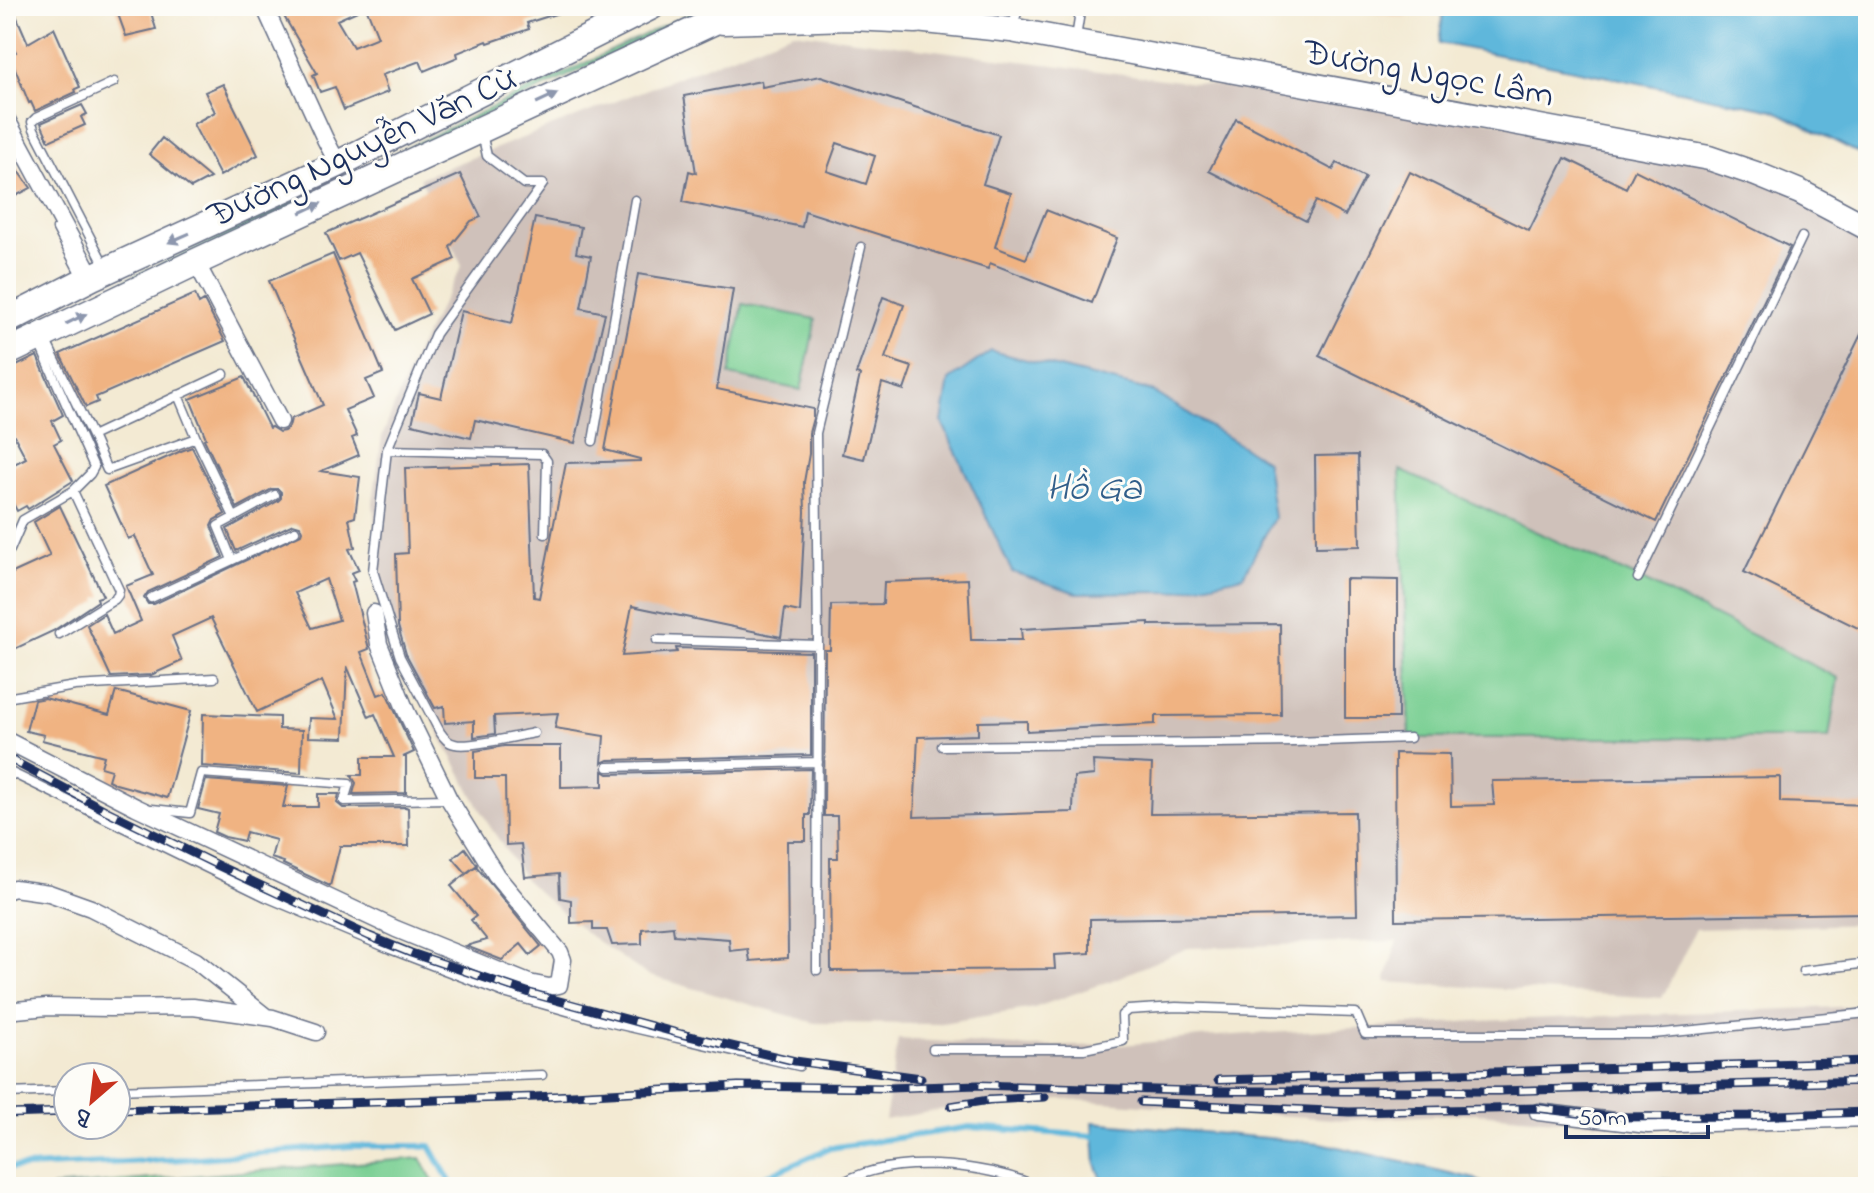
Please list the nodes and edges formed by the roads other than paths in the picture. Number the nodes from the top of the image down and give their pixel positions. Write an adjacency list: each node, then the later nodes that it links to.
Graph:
1 (264, 6): 14 (street)
2 (652, 6): 14 (main road, Đường Nguyễn Văn Cừ)
3 (747, 6): 8 (main road, Đường Nguyễn Văn Cừ)
4 (870, 6): 7 (main road, Đường Ngọc Lâm)
5 (1020, 6): 9 (lane)
6 (1081, 6): 10 (lane)
7 (916, 20): 8 (main road); 9 (main road, Đường Ngọc Lâm)
8 (715, 21): 13 (main road, Đường Nguyễn Văn Cừ, one-way to 8)
9 (1011, 30): 10 (main road, Đường Ngọc Lâm)
10 (1075, 43): 17 (main road, Đường Ngọc Lâm)
11 (114, 82): 21 (lane)
12 (6, 118): 21 (street)
13 (481, 128): 20 (main road, Đường Nguyễn Văn Cừ, one-way to 13); 31 (lane)
14 (338, 164): 21 (main road, Đường Nguyễn Văn Cừ, one-way to 21)
15 (635, 200): 30 (lane)
16 (53, 220): 21 (lane)
17 (1868, 228)
18 (1802, 237): 39 (lane)
19 (861, 247): 44 (lane)
20 (196, 262): 23 (main road, Đường Nguyễn Văn Cừ, one-way to 20); 27 (street)
21 (95, 276): 22 (main road, Đường Nguyễn Văn Cừ)
22 (6, 321)
23 (40, 337): 24 (main road, Đường Nguyễn Văn Cừ); 28 (lane); 32 (lane)
24 (6, 353)
25 (224, 374): 26 (lane)
26 (178, 395): 28 (lane); 29 (lane)
27 (280, 421)
28 (92, 436): 29 (lane)
29 (196, 438): 34 (lane)
30 (593, 441)
31 (387, 450): 36 (lane); 47 (lane)
32 (73, 491): 37 (lane); 42 (lane)
33 (275, 495): 34 (lane)
34 (234, 517): 38 (lane)
35 (295, 531): 38 (lane)
36 (545, 534)
37 (6, 552)
38 (232, 560): 40 (lane)
39 (1638, 578)
40 (151, 598)
41 (374, 613): 54 (street)
42 (59, 634)
43 (657, 640): 44 (lane)
44 (818, 645): 51 (lane)
45 (214, 678): 46 (lane)
46 (6, 698)
47 (534, 733)
48 (1410, 738): 50 (lane)
49 (6, 740): 55 (street)
50 (942, 746)
51 (818, 762): 52 (lane); 58 (lane)
52 (608, 767)
53 (6, 770): 65 (lane)
54 (449, 799): 55 (lane); 55 (street)
55 (136, 807)
56 (6, 891): 62 (street)
57 (1868, 963): 59 (lane)
58 (817, 970)
59 (1803, 971)
60 (6, 1011): 62 (street)
61 (1868, 1013): 64 (lane)
62 (267, 1017): 63 (street)
63 (316, 1032)
64 (933, 1049)
65 (799, 1066)
66 (542, 1075): 67 (lane)
67 (132, 1089)
68 (52, 1092): 69 (lane)
69 (6, 1093)
70 (1538, 1112): 71 (street)
71 (1868, 1118)
72 (835, 1187): 73 (lane)
73 (1039, 1187)

